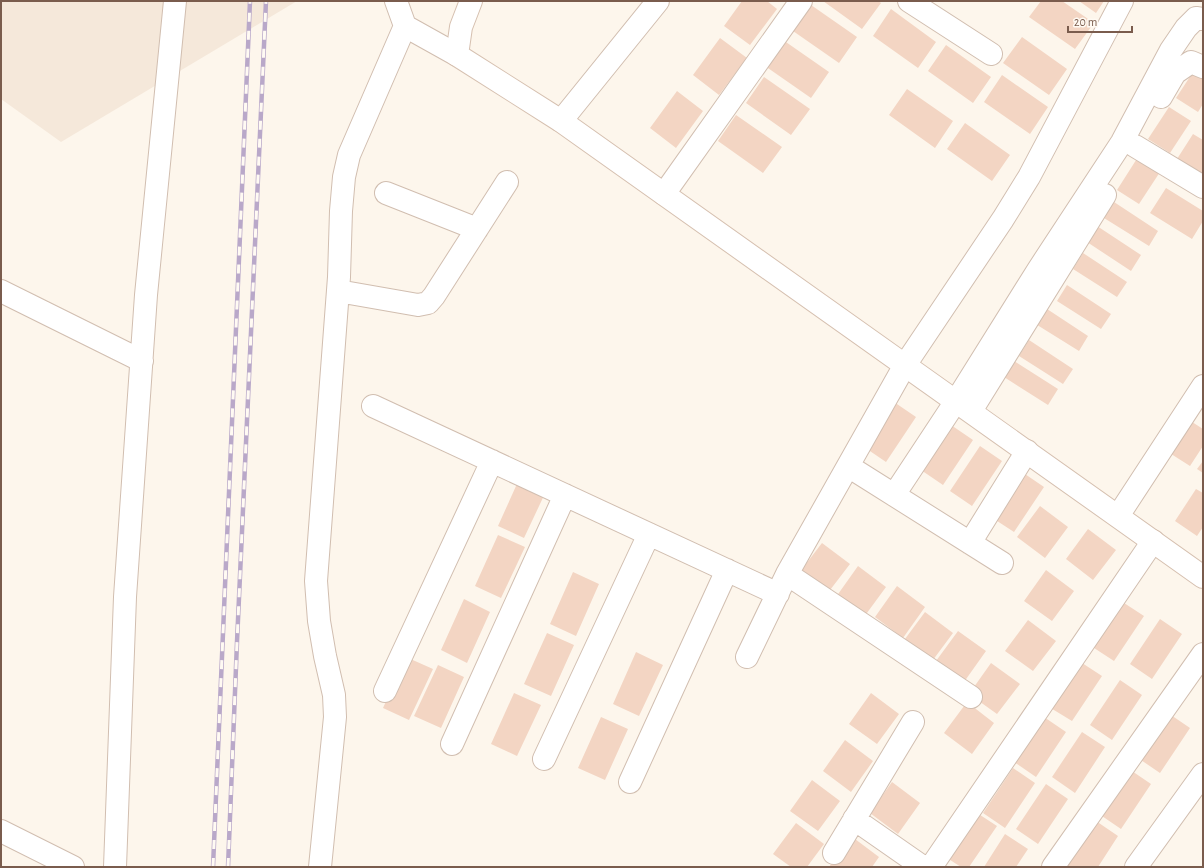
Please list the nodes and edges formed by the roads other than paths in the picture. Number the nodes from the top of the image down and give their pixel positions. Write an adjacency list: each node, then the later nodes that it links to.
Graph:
1 (175, 1): 22 (street)
2 (396, 1): 9 (street)
3 (471, 1): 11 (street)
4 (658, 1): 13 (street)
5 (801, 1): 18 (street)
6 (910, 1): 10 (street)
7 (1122, 1): 23 (street)
8 (1203, 18): 26 (street)
9 (405, 26): 11 (street); 21 (street)
10 (991, 54)
11 (457, 55): 13 (street)
12 (1203, 67): 14 (street)
13 (561, 122): 18 (street)
14 (1135, 146): 16 (street); 26 (street)
15 (506, 182): 19 (street)
16 (1203, 187)
17 (386, 193): 19 (street)
18 (664, 194): 23 (street)
19 (477, 229): 21 (street)
20 (1, 291): 22 (street)
21 (338, 291): 55 (street)
22 (142, 361): 54 (street)
23 (905, 365): 26 (street); 29 (street)
24 (1203, 386): 32 (street)
25 (374, 406): 28 (street)
26 (963, 406): 27 (street); 31 (street)
27 (1027, 451): 32 (street); 35 (street)
28 (492, 461): 30 (street); 43 (street)
29 (848, 466): 31 (street); 38 (street)
30 (565, 495): 33 (street); 46 (street)
31 (894, 495): 35 (street)
32 (1118, 516): 34 (street)
33 (649, 534): 37 (street); 47 (street)
34 (1153, 541): 39 (street); 57 (street)
35 (970, 543): 36 (street)
36 (1002, 562)
37 (727, 570): 40 (street); 49 (street)
38 (787, 574): 40 (street); 44 (street)
39 (1203, 577)
40 (778, 594): 42 (street)
41 (1203, 654): 58 (street)
42 (746, 656)
43 (385, 691)
44 (971, 697)
45 (913, 722): 50 (street)
46 (452, 744)
47 (544, 759)
48 (1203, 774): 59 (street)
49 (630, 782)
50 (854, 819): 52 (street); 56 (street)
51 (1, 831): 53 (street)
52 (834, 853)
53 (73, 867)
54 (115, 867)
55 (320, 867)
56 (923, 867)
57 (932, 867)
58 (1053, 867)
59 (1136, 867)

